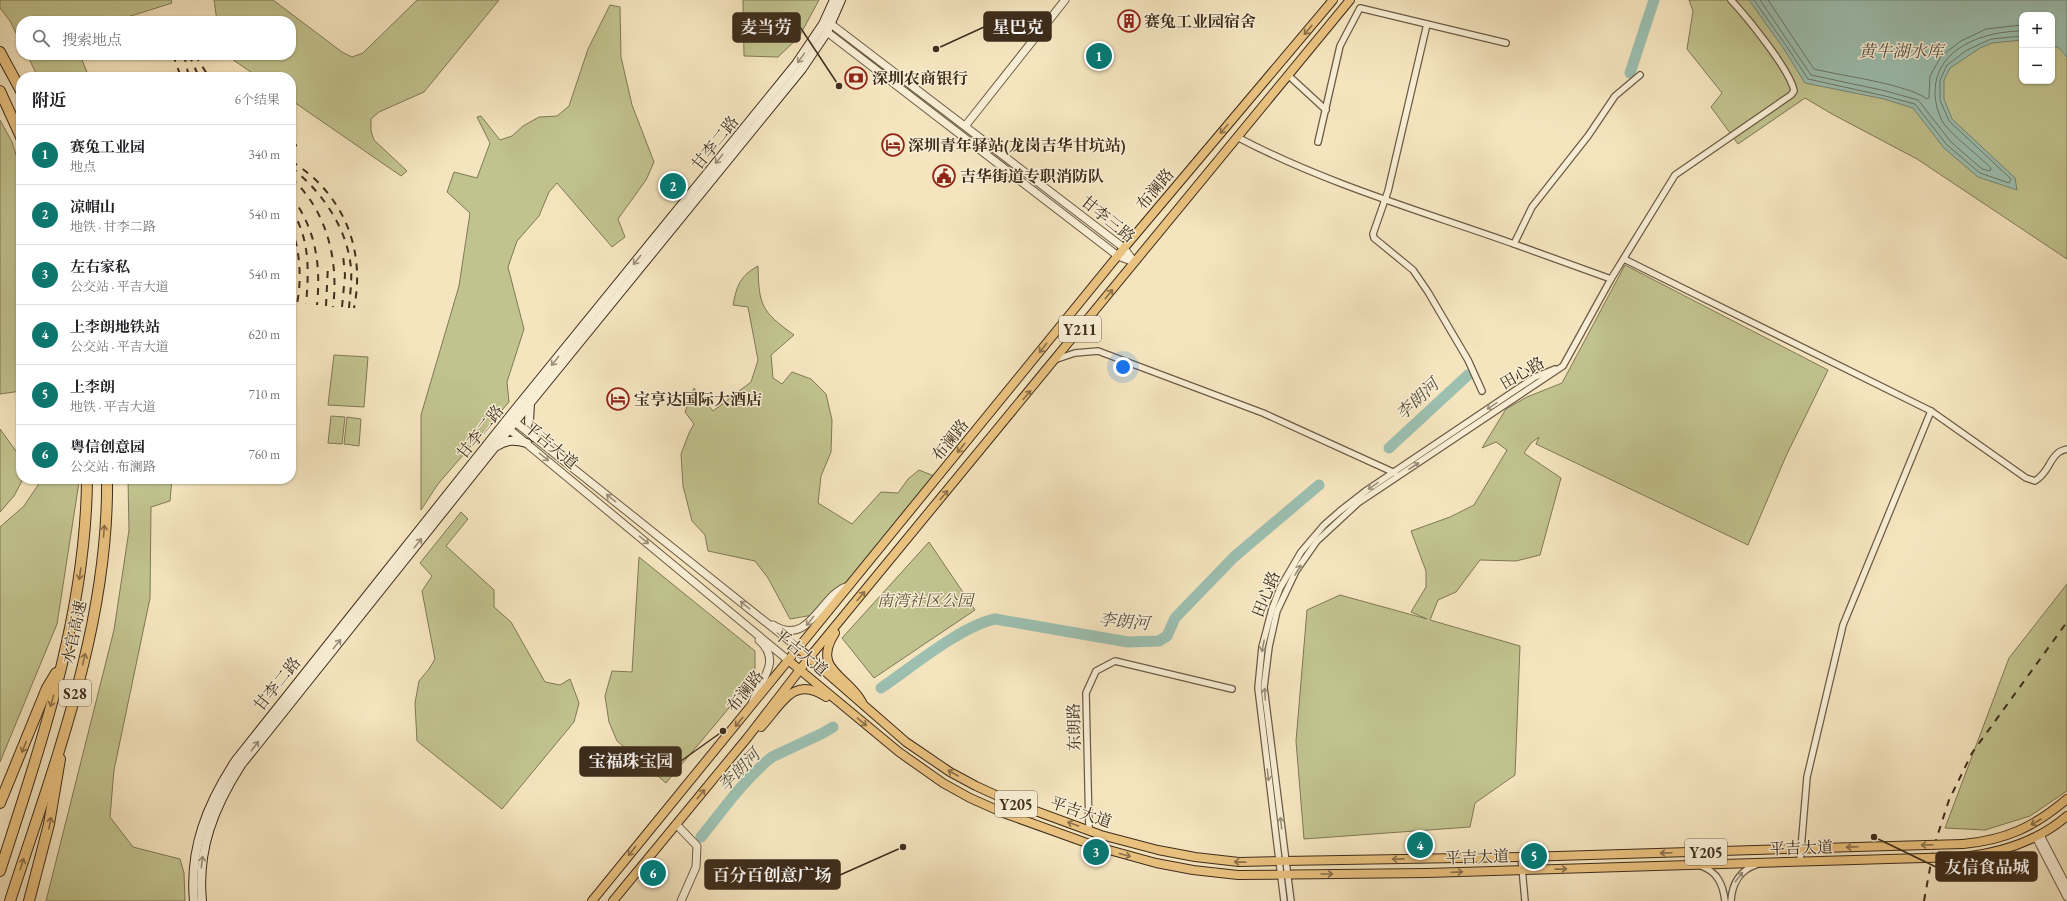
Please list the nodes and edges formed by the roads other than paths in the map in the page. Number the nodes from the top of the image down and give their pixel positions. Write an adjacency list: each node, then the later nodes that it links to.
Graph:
1 (834, 0): 8 (main road, 甘李二路)
2 (841, 0): 8 (main road, 甘李二路)
3 (1065, 0): 16 (street)
4 (1333, 0): 22 (main road, 布澜路 / Y211, one-way to 22)
5 (1350, 0): 11 (main road, 布澜路 / Y211)
6 (1731, 0): 24 (street)
7 (1427, 24): 9 (street); 15 (street); 20 (street)
8 (827, 26): 22 (street, 甘李三路); 23 (street, 甘李三路); 30 (main road, 甘李二路); 32 (main road, 甘李二路, one-way to 32)
9 (1506, 43)
10 (0, 52): 13 (highway)
11 (1288, 75): 15 (street); 18 (main road, 布澜路 / Y211)
12 (1640, 75): 21 (street)
13 (16, 82)
14 (0, 91): 17 (highway)
15 (1326, 110): 19 (street)
16 (966, 125)
17 (16, 126)
18 (1237, 137): 20 (street); 25 (main road, 布澜路 / Y211)
19 (1318, 142)
20 (1385, 199): 21 (street); 29 (street)
21 (1514, 244): 26 (street)
22 (1124, 248): 23 (main road, 布澜路 / Y211); 25 (street, 甘李三路)
23 (1118, 256): 25 (street, 甘李三路); 41 (main road, 布澜路 / Y211, one-way to 41)
24 (1624, 259): 26 (street); 31 (street)
25 (1134, 262): 27 (main road, 布澜路 / Y211, one-way to 25)
26 (1610, 279): 28 (street)
27 (1057, 359): 37 (street); 42 (main road, 布澜路 / Y211, one-way to 27)
28 (1562, 366): 37 (street, 田心路, one-way to 37); 38 (street, 田心路, one-way to 28)
29 (1482, 391)
30 (530, 403): 32 (main road, 甘李二路); 33 (main road)
31 (1930, 410): 36 (street); 62 (street)
32 (510, 424): 33 (street, 平吉大道); 34 (street, 平吉大道); 35 (main road, 甘李二路); 75 (main road, 甘李二路)
33 (534, 437): 43 (street, 平吉大道, one-way to 33)
34 (527, 443): 35 (main road); 44 (street, 平吉大道, one-way to 44)
35 (494, 447): 76 (main road, 甘李二路, one-way to 35)
36 (2067, 449)
37 (1393, 472): 38 (street); 64 (street, 田心路, one-way to 64)
38 (1400, 476): 64 (street, 田心路, one-way to 38)
39 (87, 484): 48 (highway, 水官高速 / S28, one-way to 48)
40 (107, 484): 54 (highway, 水官高速 / S28, one-way to 40)
41 (848, 586): 43 (street, one-way to 43); 45 (main road, 布澜路 / Y211)
42 (846, 614): 46 (main road, 布澜路 / Y211); 52 (main road)
43 (757, 615): 45 (street, 平吉大道)
44 (740, 619): 47 (street, 平吉大道); 51 (street)
45 (798, 647): 46 (main road, 平吉大道 / Y205); 47 (main road, 布澜路 / Y211)
46 (810, 658): 49 (main road, 布澜路 / Y211); 52 (main road, 平吉大道 / Y205)
47 (788, 660): 49 (main road, 平吉大道 / Y205); 51 (main road, 布澜路 / Y211)
48 (64, 661): 57 (highway, one-way to 57); 69 (highway, 水官高速 / S28, one-way to 69)
49 (800, 670): 53 (main road, 平吉大道 / Y205); 55 (main road, 布澜路 / Y211)
50 (1232, 689): 60 (street, 东朗路)
51 (752, 706): 77 (main road, 布澜路 / Y211, one-way to 77)
52 (864, 706): 60 (main road, 平吉大道 / Y205, one-way to 52)
53 (850, 712): 55 (main road); 70 (main road, 平吉大道 / Y205, one-way to 70)
54 (65, 728): 73 (highway, 水官高速 / S28, one-way to 54); 74 (highway, one-way to 54)
55 (748, 737): 59 (main road, 布澜路 / Y211, one-way to 55)
56 (2067, 799): 62 (main road, 平吉大道 / Y205, one-way to 62, bridge)
57 (0, 803)
58 (2067, 816): 61 (main road, 平吉大道 / Y205)
59 (676, 824): 78 (main road, 布澜路); 79 (street)
60 (1089, 830): 64 (main road, 平吉大道 / Y205, one-way to 60)
61 (2038, 836): 65 (main road, 平吉大道 / Y205, bridge); 71 (street); 72 (street)
62 (1801, 849): 63 (main road, 平吉大道 / Y205, one-way to 63); 65 (street)
63 (1521, 857): 64 (main road, 平吉大道 / Y205, one-way to 64); 68 (street)
64 (1282, 861): 70 (street)
65 (1800, 861): 66 (main road, 平吉大道 / Y205)
66 (1760, 863): 67 (main road, 平吉大道 / Y205); 84 (street, one-way to 66)
67 (1699, 865): 68 (main road, 平吉大道 / Y205, one-way to 67); 83 (street)
68 (1522, 870): 70 (main road, 平吉大道 / Y205, one-way to 68); 82 (street)
69 (0, 871)
70 (1284, 875): 80 (street); 81 (street)
71 (2067, 887)
72 (2067, 897)
73 (10, 901)
74 (29, 901)
75 (194, 901)
76 (202, 901)
77 (592, 901)
78 (613, 901)
79 (681, 901)
80 (1284, 901)
81 (1291, 901)
82 (1525, 901)
83 (1725, 901)
84 (1731, 901)

